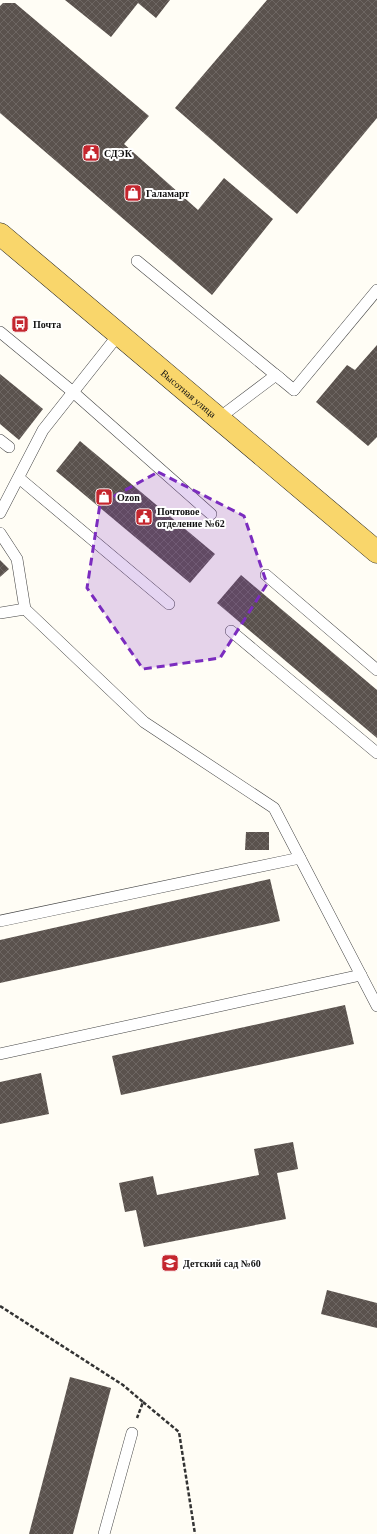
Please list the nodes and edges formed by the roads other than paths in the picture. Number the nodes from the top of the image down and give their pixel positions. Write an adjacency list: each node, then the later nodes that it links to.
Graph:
1 (0, 234): 5 (main road, Высотная улица)
2 (137, 261): 6 (lane)
3 (377, 290): 6 (lane)
4 (0, 332): 7 (lane)
5 (119, 334): 7 (lane); 8 (main road, Высотная улица)
6 (276, 375): 8 (lane)
7 (73, 392): 9 (lane); 11 (lane)
8 (219, 418): 13 (main road, Высотная улица)
9 (19, 478): 10 (lane); 15 (lane)
10 (0, 513)
11 (211, 514)
12 (0, 533): 16 (lane)
13 (377, 552)
14 (266, 575): 19 (lane)
15 (169, 604)
16 (25, 609): 17 (lane); 21 (lane)
17 (0, 613)
18 (231, 630): 20 (lane)
19 (377, 670)
20 (377, 753)
21 (300, 858): 22 (lane); 23 (lane)
22 (0, 921)
23 (362, 975): 24 (lane); 25 (lane)
24 (377, 1006)
25 (0, 1054)
26 (132, 1433): 27 (lane)
27 (104, 1534)

